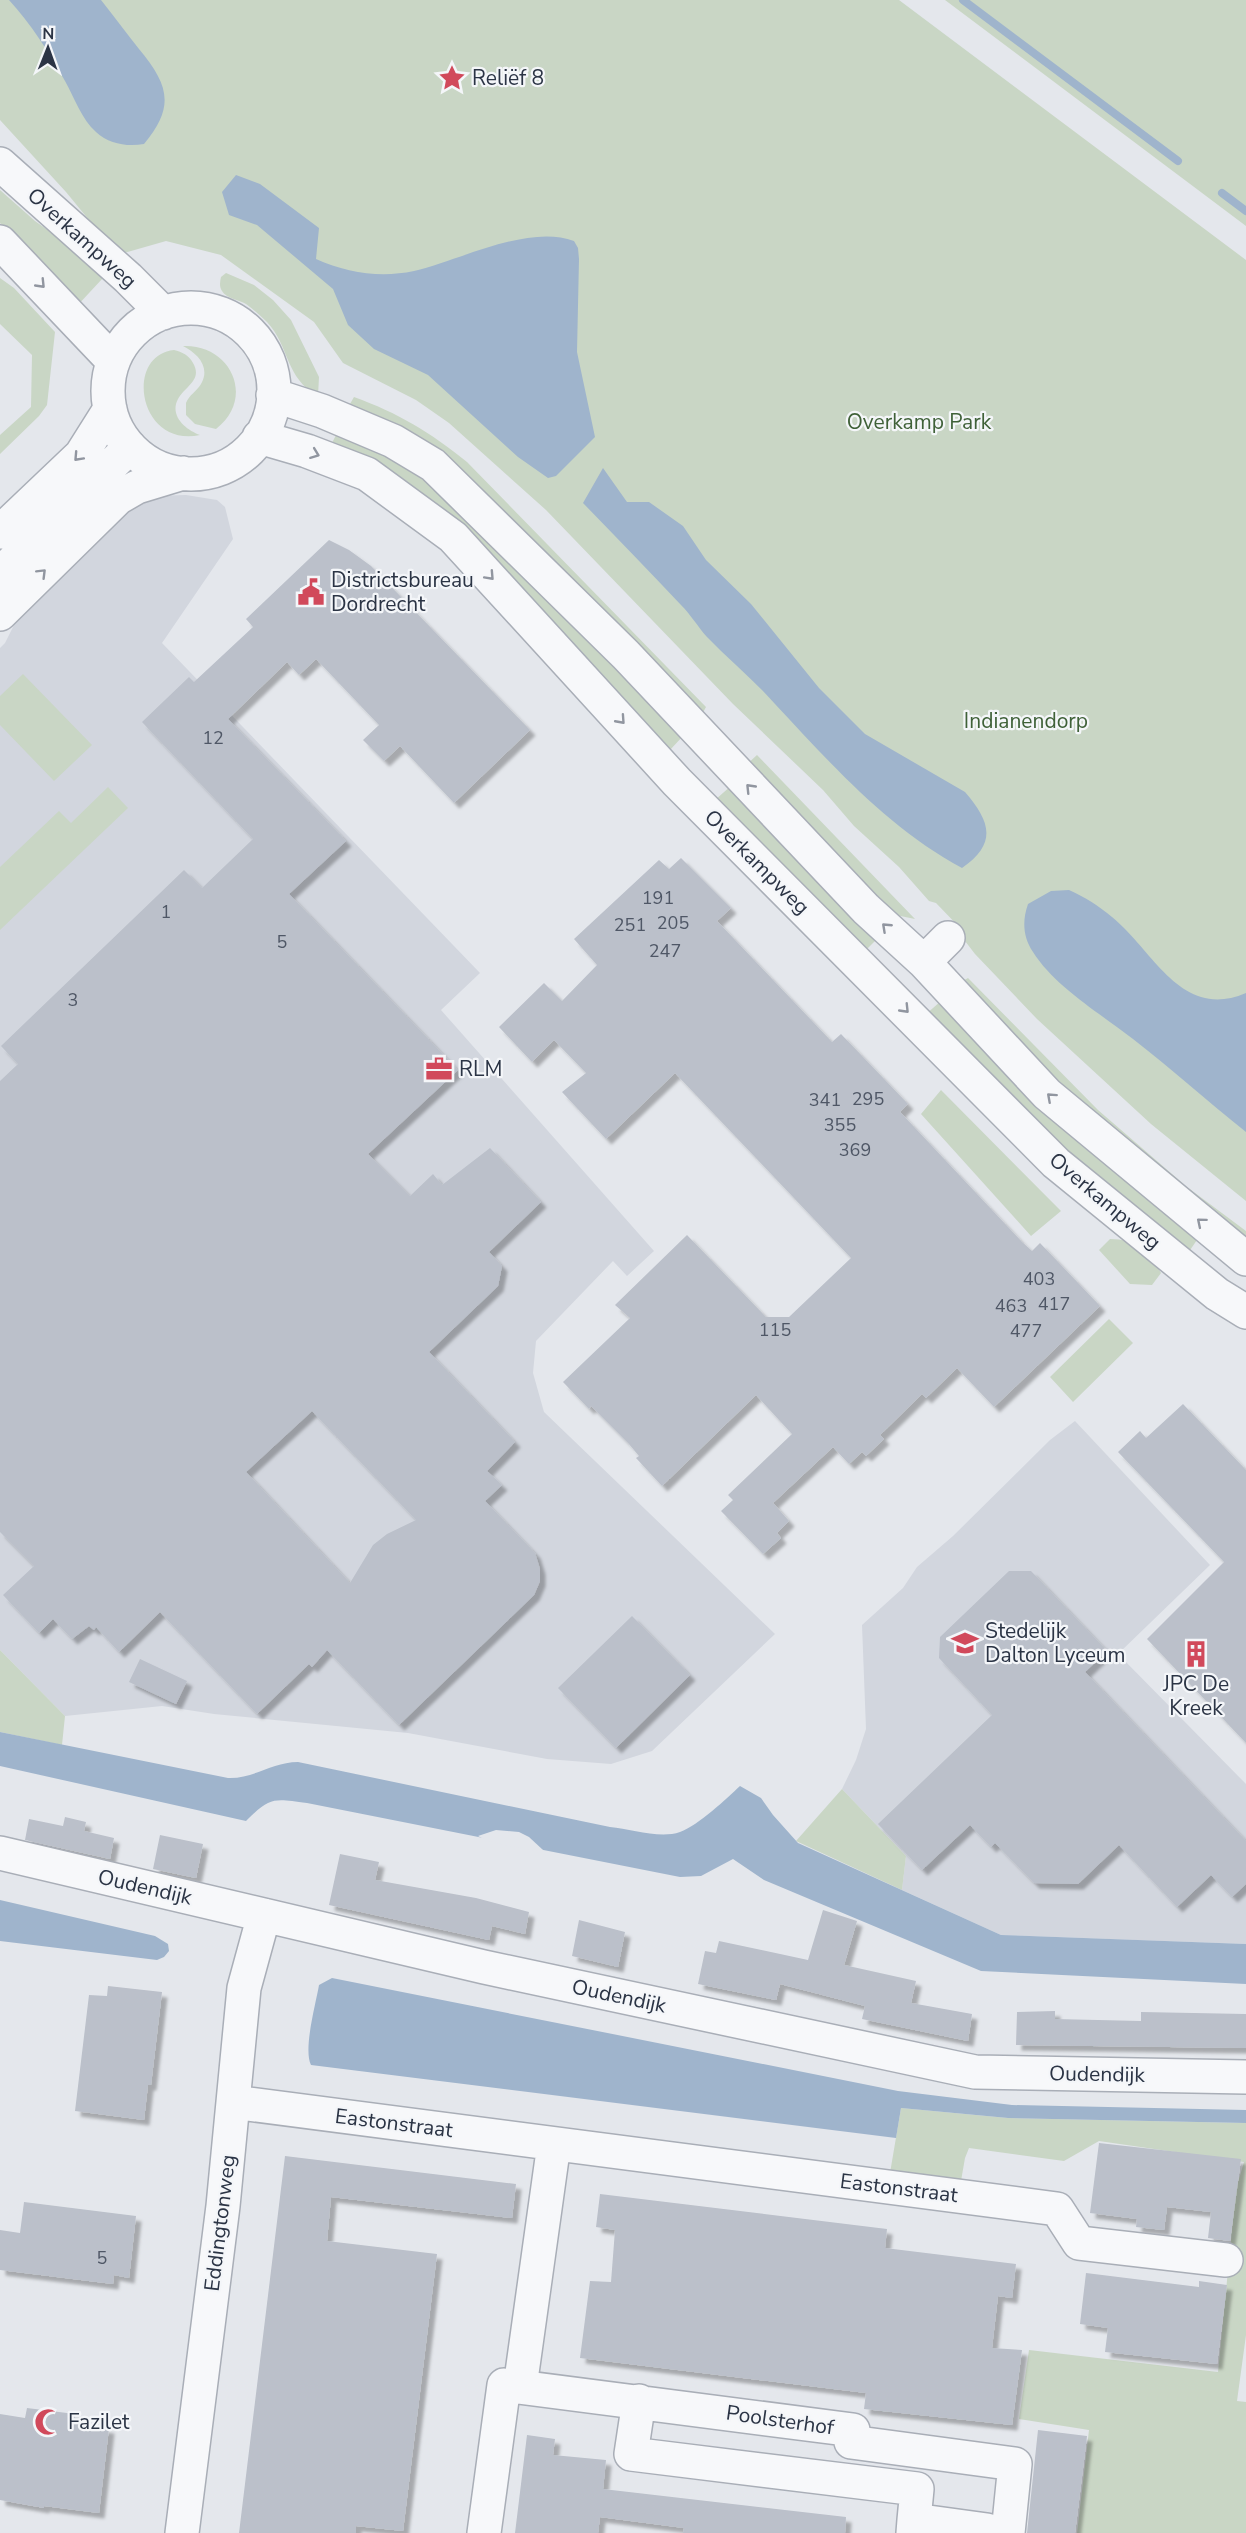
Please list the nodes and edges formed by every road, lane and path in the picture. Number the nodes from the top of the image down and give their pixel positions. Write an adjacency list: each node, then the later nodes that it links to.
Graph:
1 (0, 164): 3 (street, Overkampweg)
2 (0, 242): 4 (street, one-way to 4)
3 (163, 313): 4 (street); 5 (street)
4 (113, 361): 6 (street)
5 (273, 395): 7 (street); 14 (street, one-way to 5)
6 (110, 409): 8 (street); 10 (street, one-way to 10)
7 (259, 437): 9 (street); 16 (street, Overkampweg, one-way to 16)
8 (130, 447): 9 (street); 11 (street)
9 (183, 473): 12 (street, one-way to 9)
10 (0, 532)
11 (0, 574)
12 (0, 614)
13 (948, 938): 14 (street)
14 (924, 962): 15 (street, one-way to 14)
15 (1242, 1257): 16 (street)
16 (1217, 1294): 17 (street, Overkampweg)
17 (1246, 1312)
18 (0, 1853): 19 (street, Oudendijk)
19 (264, 1915): 20 (street, Oudendijk); 21 (street, Eddingtonweg)
20 (1246, 2077)
21 (233, 2102): 22 (street, Eastonstraat); 30 (street, Eddingtonweg)
22 (554, 2144): 23 (street, Eastonstraat); 24 (street)
23 (1226, 2260)
24 (520, 2387): 25 (street, Poolsterhof); 31 (street)
25 (639, 2401): 26 (street, Poolsterhof); 27 (street)
26 (879, 2446): 27 (street); 29 (street, Poolsterhof)
27 (874, 2484): 28 (street)
28 (914, 2527): 29 (street)
29 (997, 2532)
30 (182, 2533)
31 (484, 2533)

